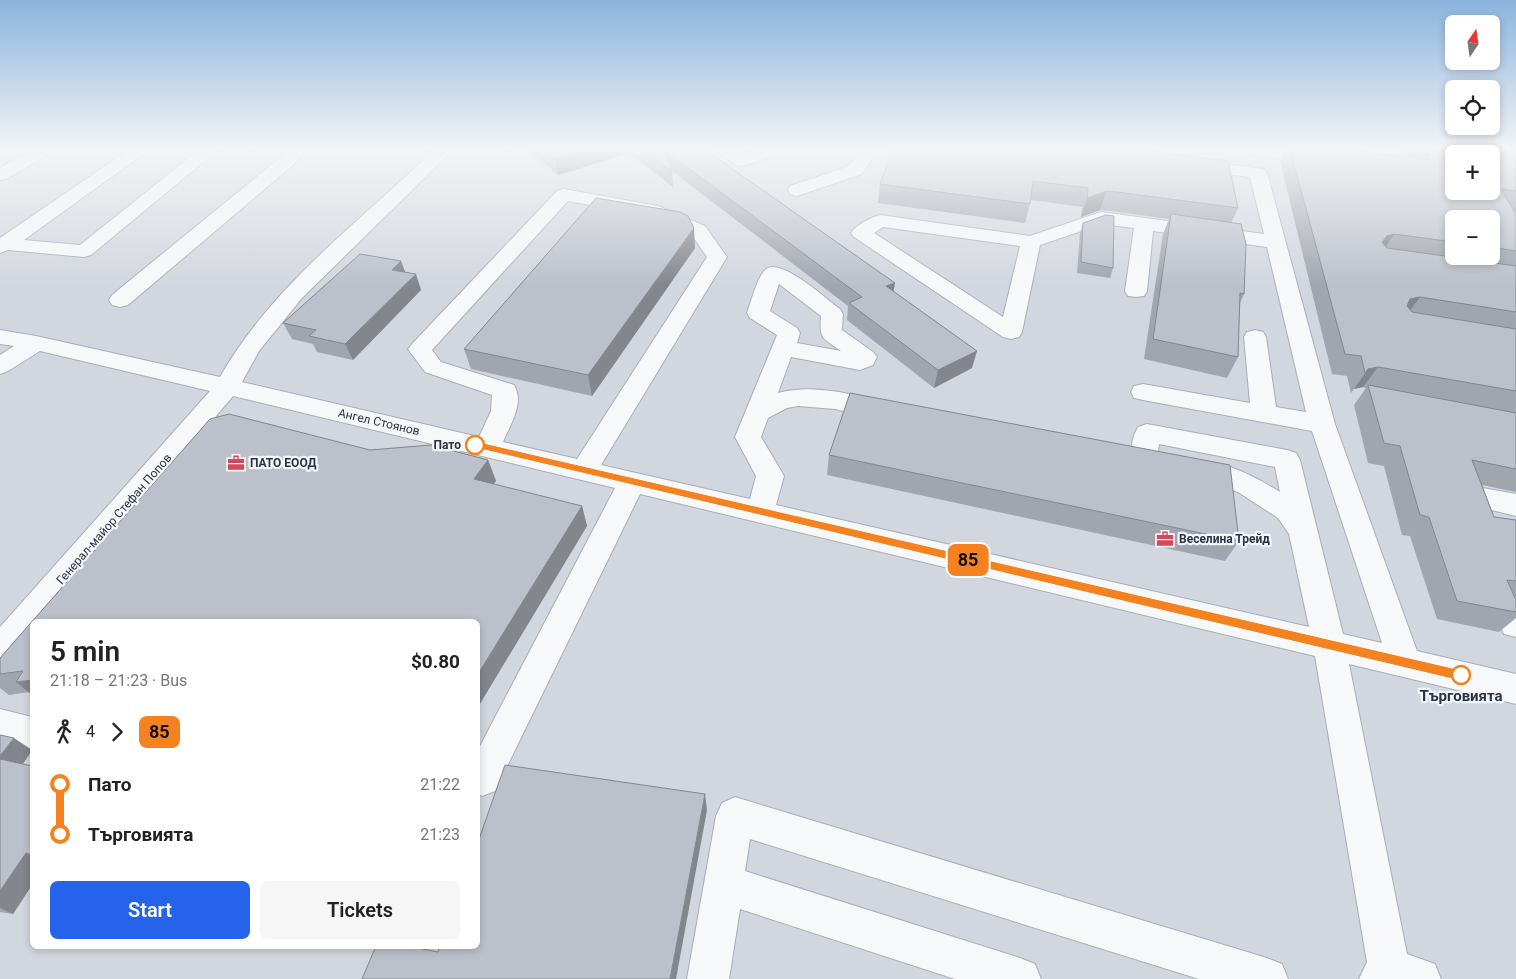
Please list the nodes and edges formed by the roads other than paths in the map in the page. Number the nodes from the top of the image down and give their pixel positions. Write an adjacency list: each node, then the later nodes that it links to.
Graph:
1 (76, 195): 9 (street)
2 (153, 195): 9 (street)
3 (247, 195): 11 (street)
4 (396, 195): 17 (street, Генерал-майор Стефан Попов)
5 (1263, 195): 8 (street)
6 (1144, 224): 7 (street); 8 (street); 10 (street)
7 (1031, 242): 7 (street)
8 (1275, 242): 22 (street)
9 (2, 246)
10 (1136, 291)
11 (120, 300)
12 (0, 337): 14 (street, Ангел Стоянов)
13 (1255, 337): 20 (street)
14 (36, 343): 16 (street); 17 (street, Ангел Стоянов)
15 (783, 348): 15 (street); 19 (street)
16 (0, 366)
17 (227, 387): 23 (street, Ангел Стоянов); 33 (street, Генерал-майор Стефан Попов)
18 (1142, 392): 20 (street)
19 (758, 414): 21 (street); 30 (street)
20 (1264, 414): 22 (street)
21 (907, 415)
22 (1322, 424): 34 (street)
23 (487, 448): 26 (street, Ангел Стоянов); 26 (street)
24 (1116, 454): 25 (street)
25 (1160, 463): 31 (street); 31 (street)
26 (584, 470): 27 (street, Ангел Стоянов)
27 (632, 482): 30 (street, Ангел Стоянов); 38 (street)
28 (1477, 497): 29 (street)
29 (1516, 505)
30 (760, 512): 32 (street, Ангел Стоянов)
31 (1303, 531): 32 (street)
32 (1329, 644): 34 (street, Ангел Стоянов); 40 (street)
33 (0, 650)
34 (1405, 662): 35 (street, Ангел Стоянов)
35 (1516, 689)
36 (0, 725): 37 (street)
37 (30, 732)
38 (480, 779)
39 (724, 884): 41 (street); 42 (street); 43 (street)
40 (1396, 976)
41 (708, 979)
42 (1020, 979)
43 (1267, 979)

